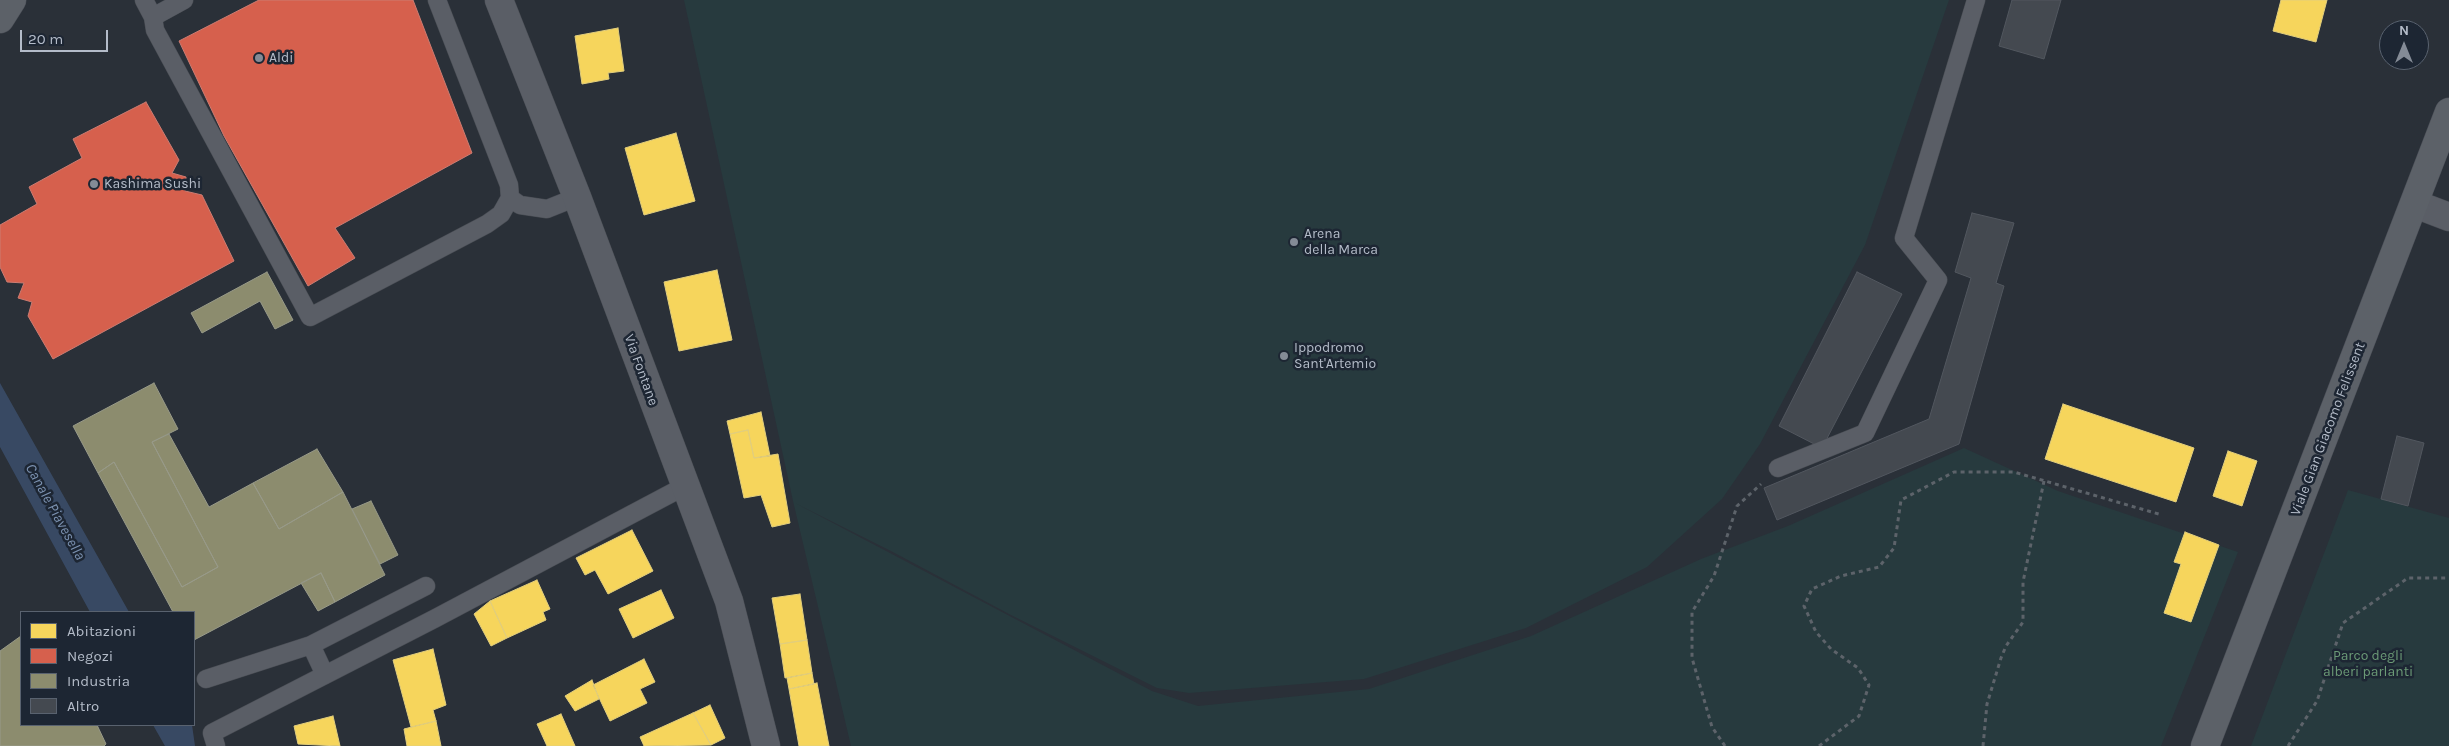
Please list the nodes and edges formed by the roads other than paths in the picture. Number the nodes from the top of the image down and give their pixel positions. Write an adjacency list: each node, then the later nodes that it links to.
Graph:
1 (12, 0): 8 (main road)
2 (144, 0): 7 (lane)
3 (184, 0): 7 (lane)
4 (436, 0): 11 (lane)
5 (499, 0): 10 (street, Via Fontane)
6 (1976, 0): 14 (lane)
7 (153, 17): 11 (lane)
8 (0, 19)
9 (2449, 112): 12 (main road, Viale Gian Giacomo Felissent)
10 (577, 197): 11 (lane); 15 (street, Via Fontane)
11 (510, 198)
12 (2415, 204): 13 (street); 22 (main road, Viale Gian Giacomo Felissent)
13 (2449, 217)
14 (1778, 468)
15 (685, 486): 18 (lane); 21 (street, Via Fontane)
16 (426, 586): 17 (lane)
17 (311, 645): 18 (lane); 19 (lane)
18 (325, 676): 20 (lane)
19 (206, 679)
20 (216, 746)
21 (766, 746)
22 (2206, 746)

